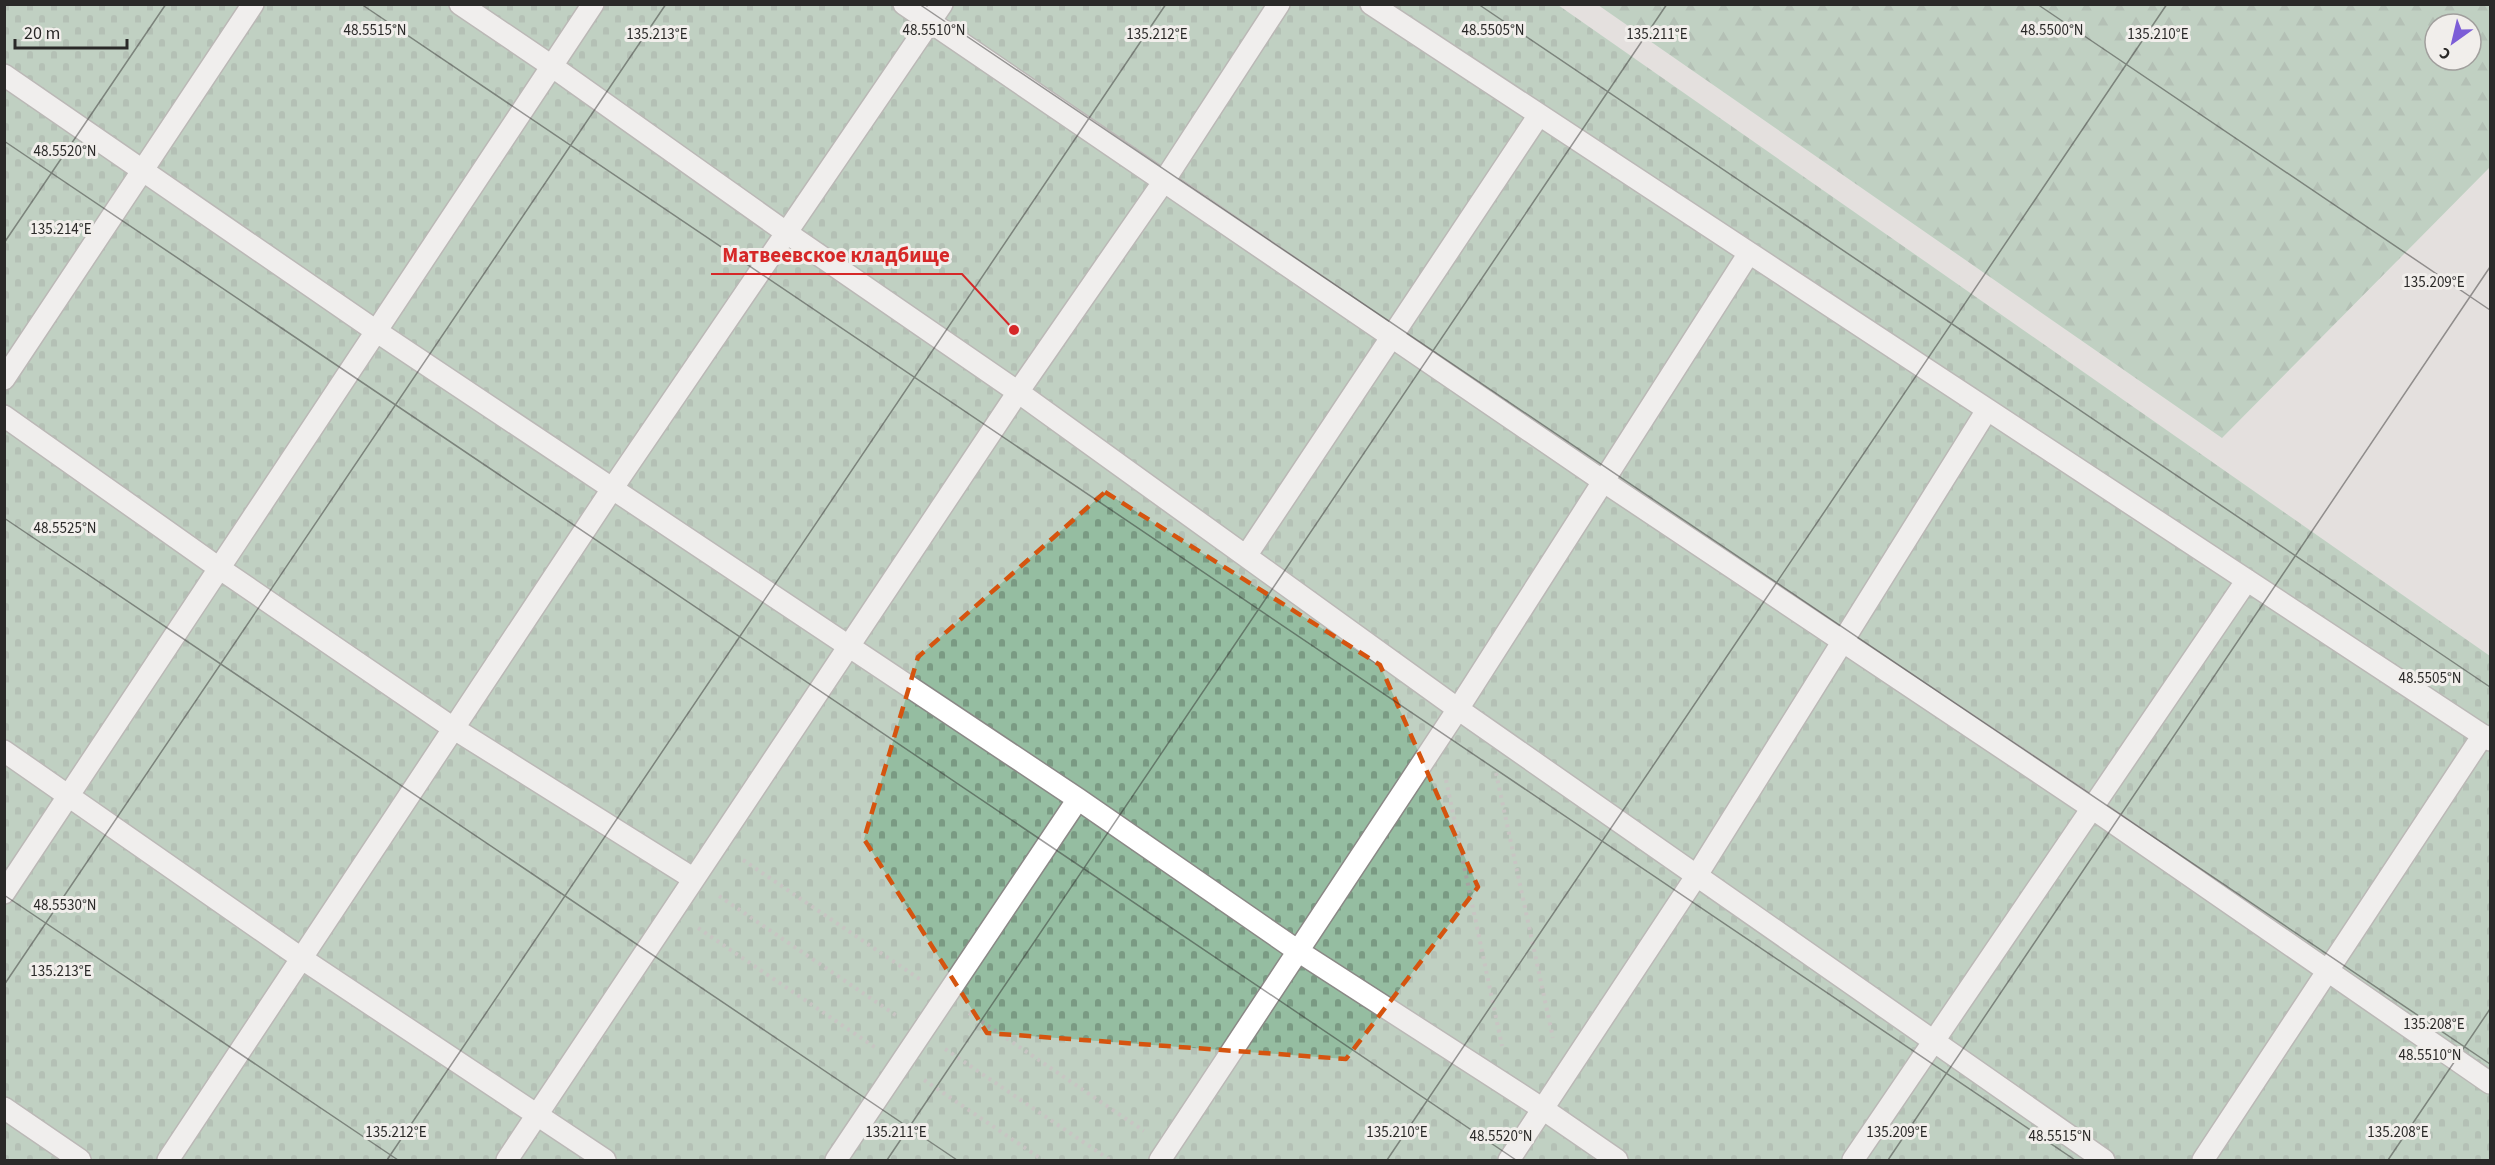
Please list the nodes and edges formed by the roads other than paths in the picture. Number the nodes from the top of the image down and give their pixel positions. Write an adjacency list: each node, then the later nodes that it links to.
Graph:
1 (253, 4): 12 (lane)
2 (460, 4): 9 (lane)
3 (593, 4): 9 (lane)
4 (904, 4): 8 (lane)
5 (942, 4): 8 (lane)
6 (1279, 4): 13 (lane)
7 (1371, 4): 11 (lane)
8 (931, 23): 13 (lane); 14 (lane)
9 (554, 67): 14 (lane); 16 (lane)
10 (4, 75): 12 (lane)
11 (1539, 115): 15 (lane); 17 (lane)
12 (142, 170): 16 (lane); 18 (lane)
13 (1164, 181): 17 (lane); 19 (lane)
14 (787, 233): 19 (lane); 23 (lane)
15 (1749, 253): 20 (lane); 22 (lane)
16 (376, 331): 23 (lane); 25 (lane)
17 (1392, 337): 22 (lane); 24 (lane)
18 (4, 379)
19 (1018, 392): 24 (lane); 28 (lane)
20 (1987, 410): 26 (lane); 27 (lane)
21 (4, 416): 25 (lane)
22 (1603, 481): 27 (lane); 29 (lane)
23 (612, 489): 28 (lane); 30 (lane)
24 (1246, 556): 29 (lane)
25 (219, 568): 30 (lane); 33 (lane)
26 (2247, 580): 31 (lane); 35 (lane)
27 (1842, 642): 35 (lane); 36 (lane)
28 (848, 647): 34 (lane); 37 (lane)
29 (1458, 709): 36 (lane); 39 (lane)
30 (453, 728): 37 (lane); 40 (lane)
31 (2487, 738): 41 (lane)
32 (4, 751): 33 (lane)
33 (69, 796): 38 (lane); 40 (lane)
34 (1078, 799): 39 (lane); 51 (lane)
35 (2092, 808): 41 (lane); 42 (lane)
36 (1697, 875): 42 (lane); 45 (lane)
37 (694, 879): 46 (lane)
38 (4, 893)
39 (1298, 951): 45 (lane); 52 (lane)
40 (302, 958): 46 (lane); 48 (lane)
41 (2327, 972): 43 (lane); 57 (lane)
42 (1934, 1040): 55 (lane); 56 (lane)
43 (2490, 1083)
44 (4, 1108): 47 (lane)
45 (1543, 1109): 53 (lane); 54 (lane)
46 (537, 1115): 49 (lane); 50 (lane)
47 (80, 1161)
48 (168, 1161)
49 (507, 1161)
50 (605, 1161)
51 (836, 1161)
52 (1160, 1161)
53 (1509, 1161)
54 (1617, 1161)
55 (1853, 1161)
56 (2104, 1161)
57 (2203, 1161)

